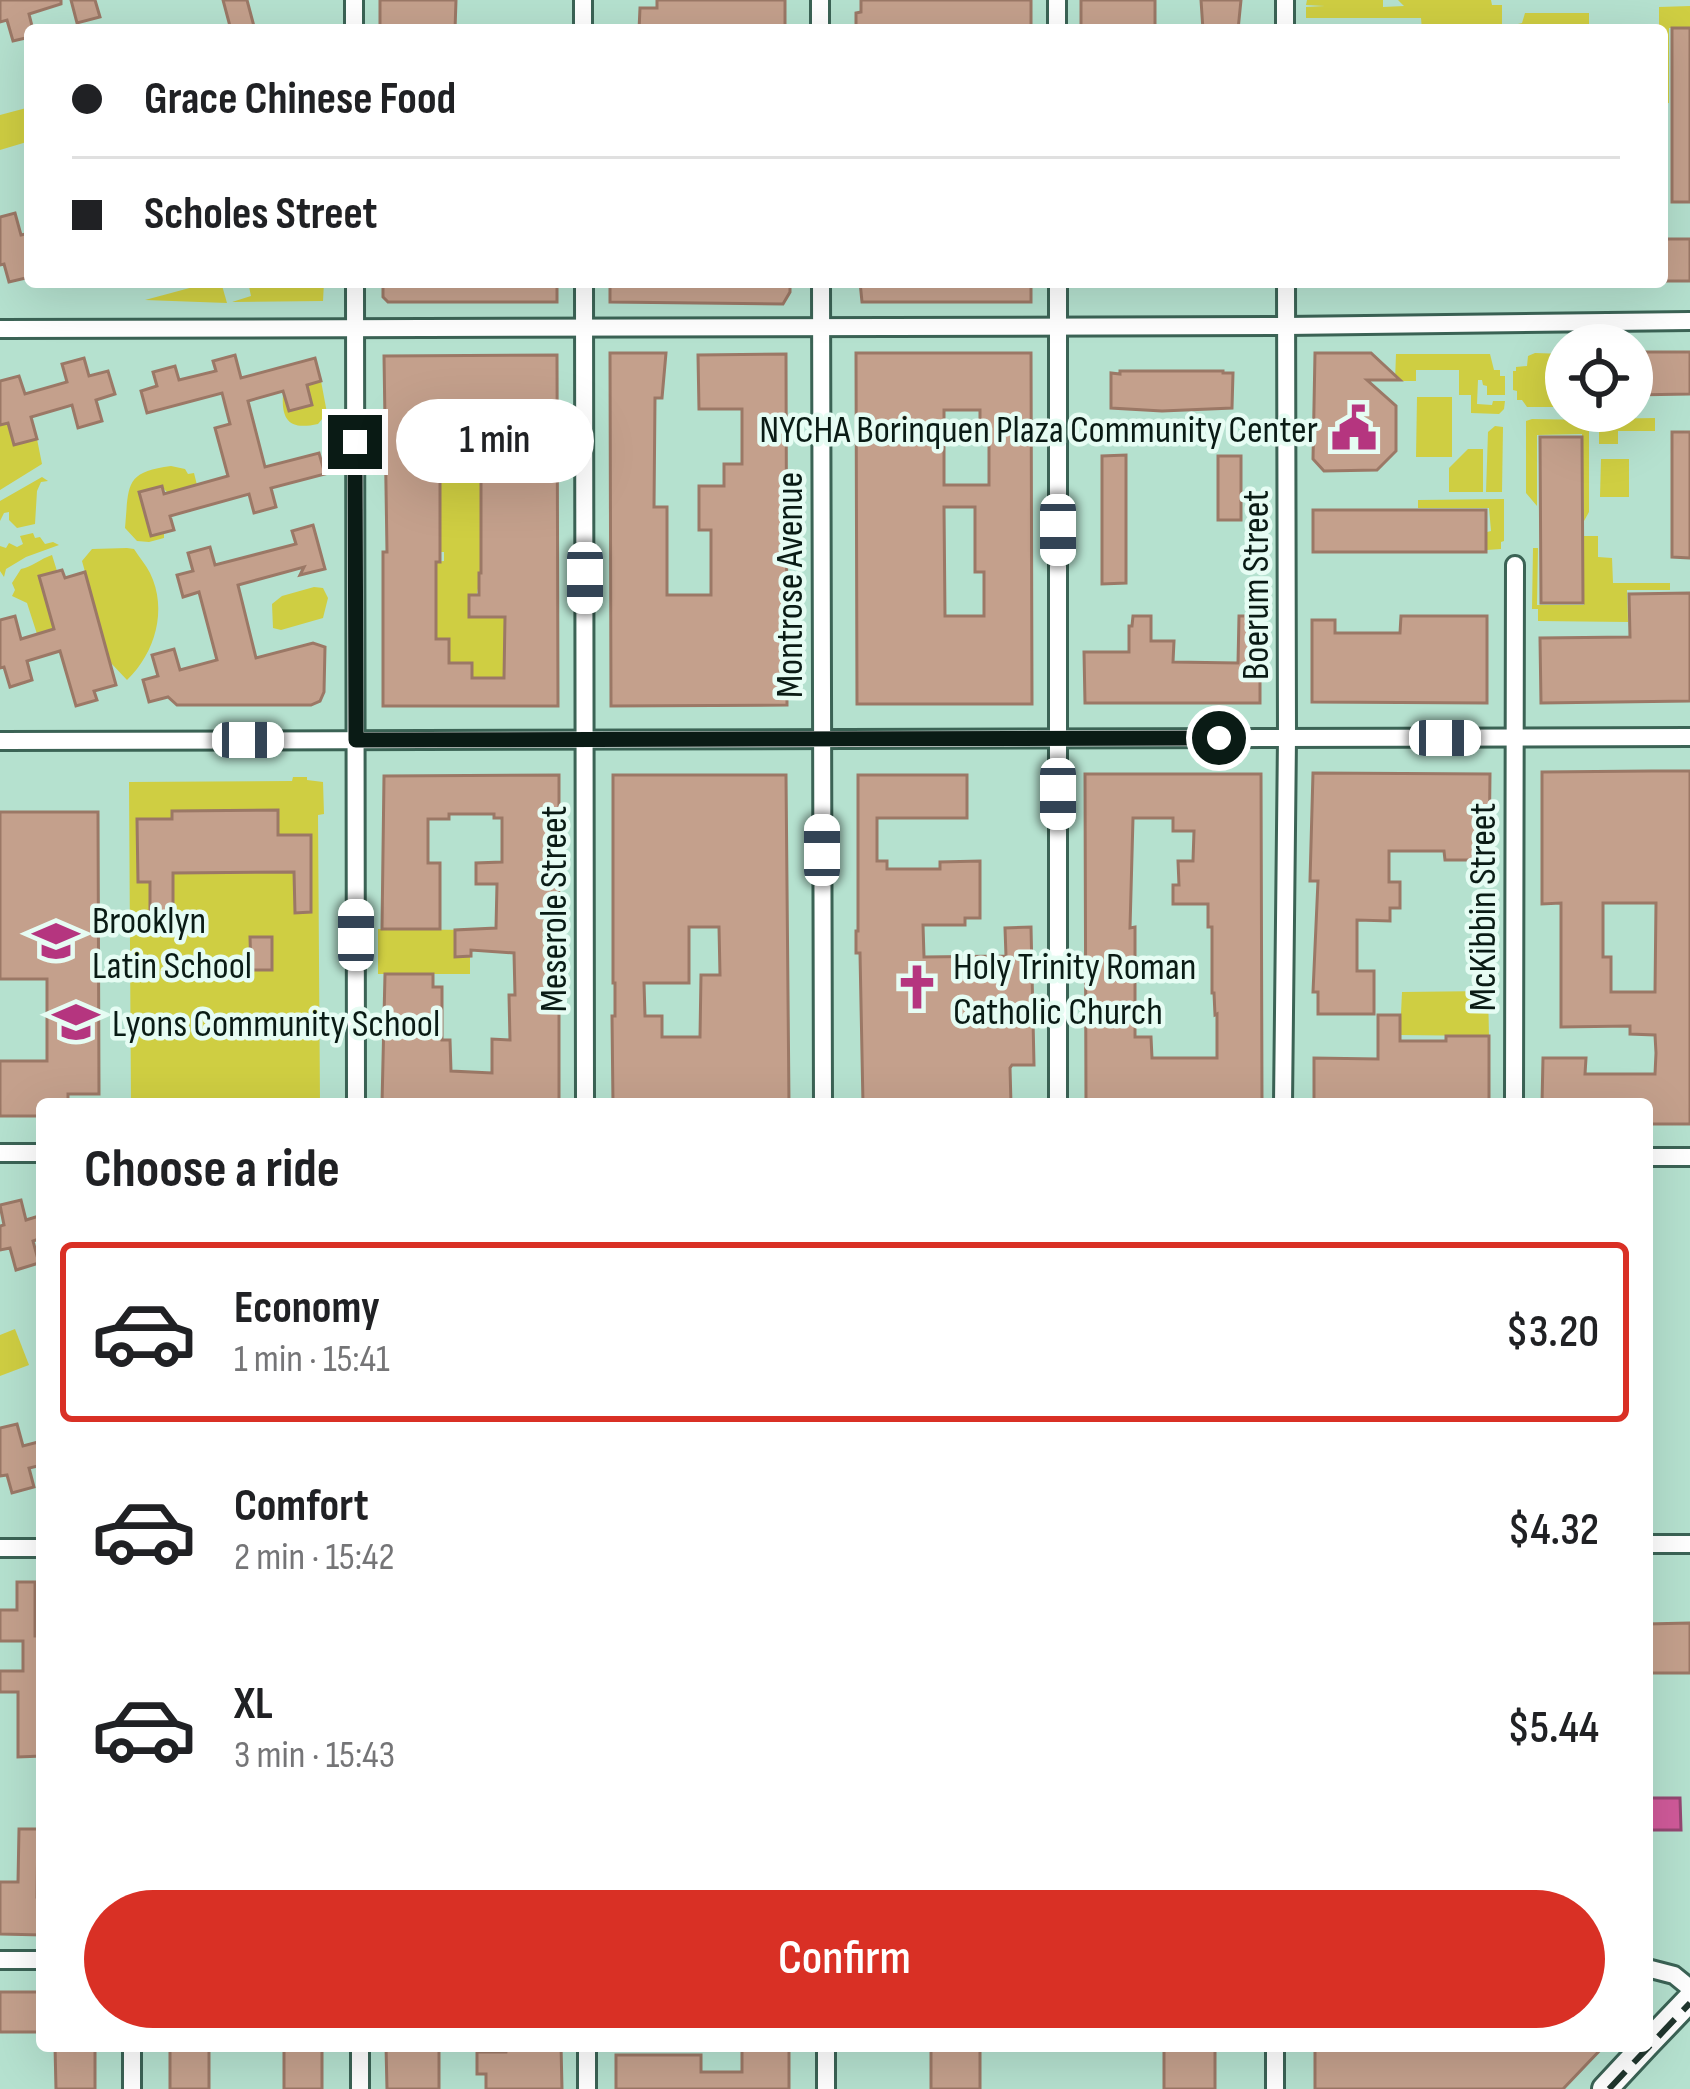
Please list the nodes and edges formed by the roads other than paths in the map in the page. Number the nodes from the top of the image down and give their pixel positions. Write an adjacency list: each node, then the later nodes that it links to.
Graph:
1 (355, 288): 11 (street)
2 (584, 288): 9 (street, Meserole Street)
3 (821, 288): 10 (street, Montrose Avenue)
4 (1058, 288): 7 (street)
5 (1286, 288): 8 (street, Boerum Street)
6 (1690, 321): 8 (street)
7 (1058, 326): 8 (street); 10 (street); 20 (street)
8 (1286, 326): 15 (street, Boerum Street)
9 (584, 327): 10 (street); 11 (street); 17 (street, Meserole Street)
10 (821, 327): 18 (street, Montrose Avenue)
11 (355, 328): 12 (street); 19 (street)
12 (0, 329)
13 (1515, 566): 16 (street, McKibbin Street)
14 (1690, 737): 16 (street)
15 (1287, 738): 16 (street); 20 (street); 26 (street, Boerum Street)
16 (1514, 738): 27 (street, McKibbin Street)
17 (585, 739): 18 (street); 19 (street); 23 (street, Meserole Street)
18 (821, 739): 20 (street); 24 (street, Montrose Avenue)
19 (356, 740): 21 (street); 22 (street)
20 (1059, 740): 25 (street)
21 (0, 741)
22 (356, 1098)
23 (586, 1098)
24 (824, 1098)
25 (1058, 1098)
26 (1283, 1098)
27 (1514, 1098)
28 (0, 1153): 29 (street)
29 (36, 1153)
30 (1653, 1157): 31 (street)
31 (1690, 1157)
32 (1653, 1544): 33 (street)
33 (1690, 1544)
34 (0, 1548): 35 (street)
35 (36, 1548)
36 (0, 1960): 37 (street)
37 (36, 1960)
38 (1653, 1970): 39 (street)
39 (1690, 1988)
40 (1690, 1999): 41 (main road)
41 (1653, 2037)
42 (131, 2052): 48 (street)
43 (360, 2052): 49 (street)
44 (587, 2052): 50 (street)
45 (826, 2052): 51 (street)
46 (1275, 2052): 52 (street)
47 (1639, 2052): 53 (main road)
48 (132, 2089)
49 (360, 2089)
50 (587, 2089)
51 (826, 2089)
52 (1275, 2089)
53 (1605, 2089)

